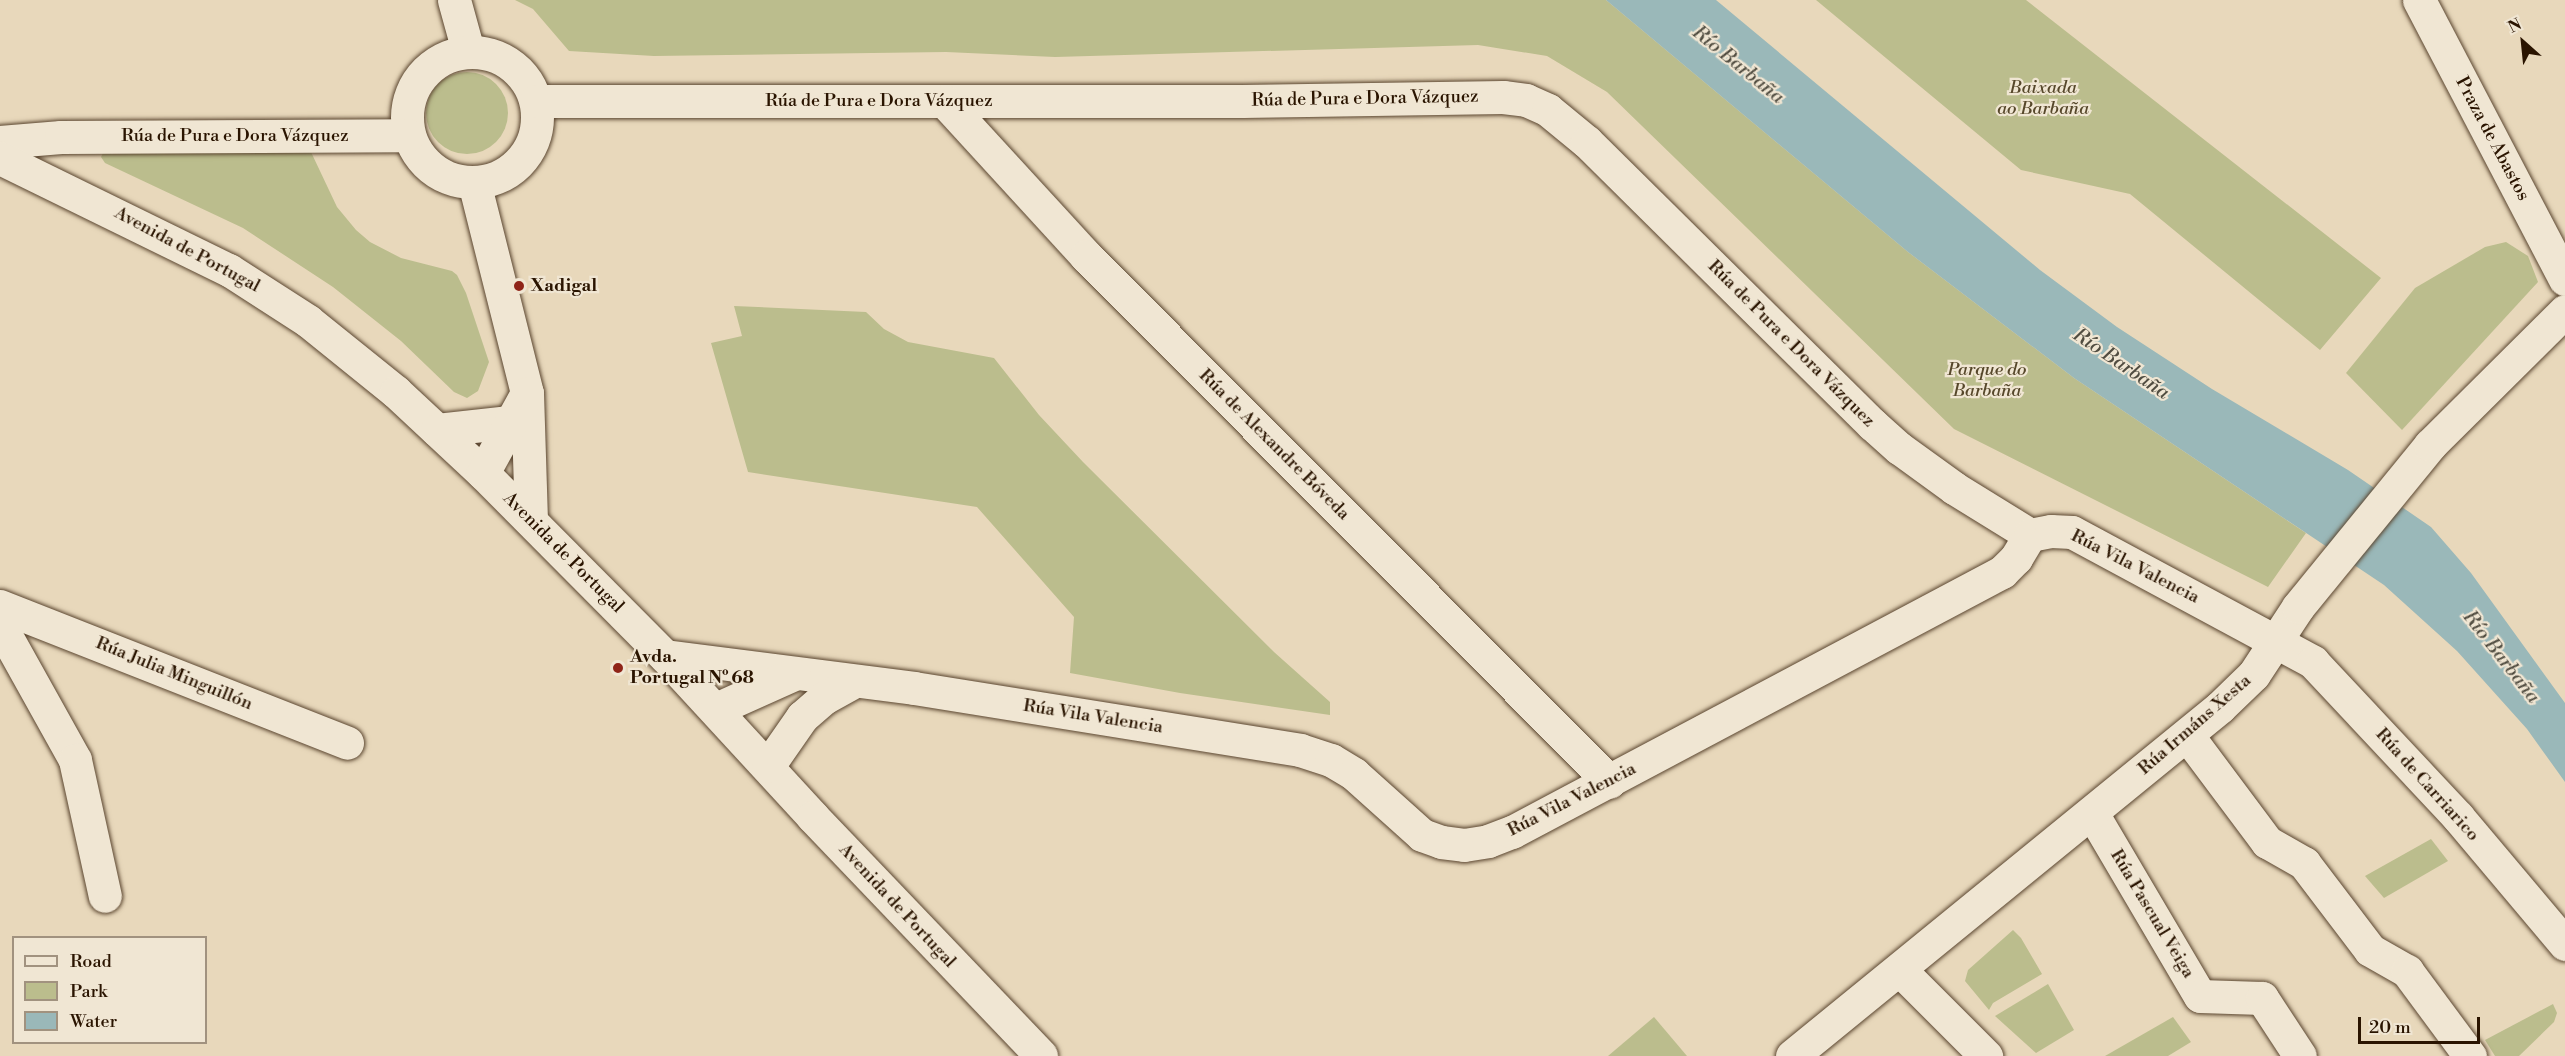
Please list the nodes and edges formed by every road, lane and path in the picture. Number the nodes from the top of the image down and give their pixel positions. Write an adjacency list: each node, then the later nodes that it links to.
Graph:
1 (454, 0): 3 (street)
2 (2419, 0): 11 (street, Praza de Abastos)
3 (468, 51): 4 (street); 6 (street)
4 (536, 101): 5 (street, Rúa de Pura e Dora Vázquez); 10 (street)
5 (945, 102): 18 (street, Rúa de Pura e Dora Vázquez); 29 (street, Rúa de Alexandre Bóveda)
6 (408, 135): 7 (street, Rúa de Pura e Dora Vázquez); 10 (street)
7 (62, 137): 8 (street, Rúa de Pura e Dora Vázquez); 9 (street)
8 (0, 142)
9 (12, 164): 15 (street, Avenida de Portugal)
10 (474, 182): 13 (street)
11 (2565, 279)
12 (2565, 311): 21 (street, Rúa Irmáns Xesta)
13 (527, 393): 14 (street); 17 (street)
14 (510, 423): 15 (street); 16 (street)
15 (437, 430): 16 (street, Avenida de Portugal)
16 (483, 472): 17 (street, Avenida de Portugal)
17 (531, 521): 22 (street, Avenida de Portugal)
18 (2030, 535): 21 (street, Rúa Vila Valencia); 29 (street, Rúa Vila Valencia)
19 (0, 606): 27 (street, Rúa Julia Minguillón)
20 (0, 625): 31 (street)
21 (2275, 641): 26 (street, Rúa Irmáns Xesta); 32 (street, Rúa de Carriarico)
22 (665, 656): 23 (street, Rúa Vila Valencia); 25 (street, Avenida de Portugal)
23 (794, 674): 24 (street, Rúa Vila Valencia); 25 (street)
24 (853, 682): 28 (street); 29 (street, Rúa Vila Valencia)
25 (716, 710): 28 (street, Avenida de Portugal)
26 (2187, 735): 30 (street, Rúa Irmáns Xesta); 38 (street)
27 (347, 743)
28 (768, 766): 34 (street, Avenida de Portugal)
29 (1610, 782)
30 (2092, 813): 33 (street, Rúa Irmáns Xesta); 37 (street, Rúa Pascual Veiga)
31 (105, 896)
32 (2565, 944)
33 (1900, 970): 35 (street, Rúa Irmáns Xesta); 36 (street)
34 (1041, 1056)
35 (1792, 1056)
36 (1986, 1056)
37 (2300, 1056)
38 (2470, 1056)

